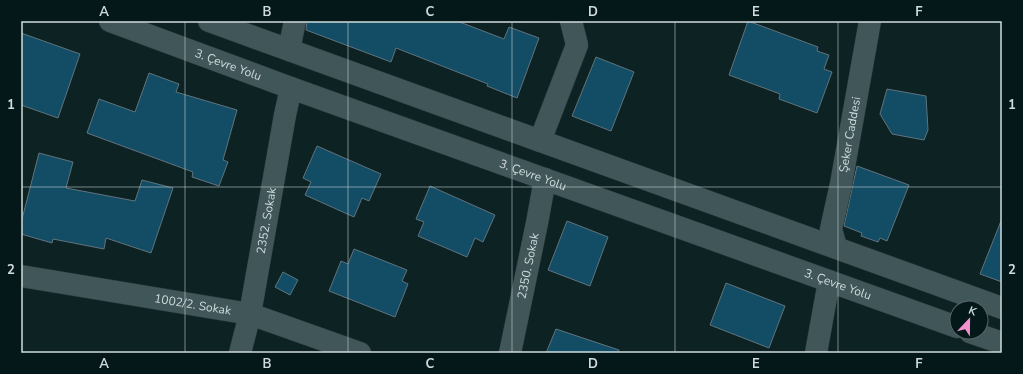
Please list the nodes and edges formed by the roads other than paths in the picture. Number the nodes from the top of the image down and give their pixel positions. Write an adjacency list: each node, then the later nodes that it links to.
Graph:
1 (110, 21): 7 (main road, 3. Çevre Yolu)
2 (209, 21): 6 (main road)
3 (295, 21): 6 (main road)
4 (571, 21): 8 (main road)
5 (870, 21): 10 (main road, Şeker Caddesi)
6 (289, 50): 8 (main road)
7 (291, 88): 9 (main road, 3. Çevre Yolu); 14 (main road, 2352. Sokak)
8 (540, 141): 10 (main road)
9 (545, 179): 12 (main road, 3. Çevre Yolu); 20 (main road, 2350. Sokak)
10 (836, 248): 13 (main road)
11 (21, 276): 14 (main road, 1002/2. Sokak)
12 (828, 281): 15 (main road, 3. Çevre Yolu); 21 (main road)
13 (1002, 308)
14 (250, 314): 18 (main road, 2352. Sokak); 19 (main road, 1002/2. Sokak)
15 (949, 324)
16 (989, 339): 17 (main road)
17 (1002, 344)
18 (240, 353)
19 (360, 353)
20 (510, 353)
21 (816, 353)

